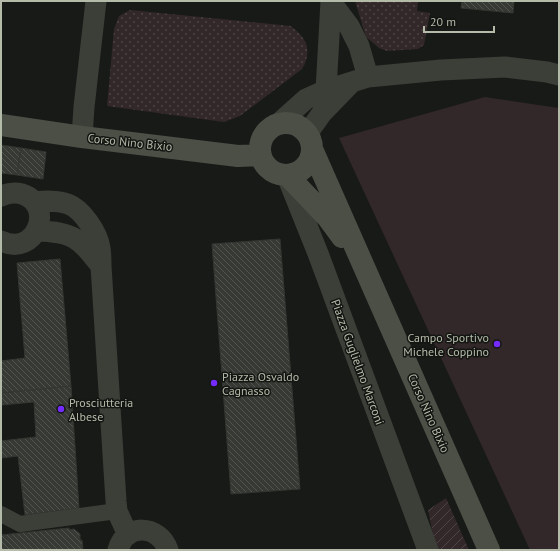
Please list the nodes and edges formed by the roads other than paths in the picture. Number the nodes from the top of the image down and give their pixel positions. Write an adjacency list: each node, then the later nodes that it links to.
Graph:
1 (96, 1): 8 (street)
2 (326, 1): 4 (street); 5 (street)
3 (559, 75): 4 (street)
4 (360, 80): 5 (street); 9 (street)
5 (326, 90): 6 (street)
6 (278, 124): 9 (main road); 10 (main road)
7 (1, 125): 8 (main road, Corso Nino Bixio)
8 (82, 137): 10 (main road, Corso Nino Bixio)
9 (310, 142): 11 (main road); 17 (main road, Corso Nino Bixio)
10 (260, 155): 11 (main road)
11 (287, 175): 17 (main road, Corso Nino Bixio); 22 (street, Piazza Guglielmo Marconi)
12 (1, 196): 13 (street)
13 (34, 202): 14 (street); 16 (street)
14 (37, 231): 15 (street); 16 (street)
15 (1, 241)
16 (101, 266): 18 (street)
17 (369, 276): 23 (main road, Corso Nino Bixio)
18 (117, 511): 19 (street); 20 (street)
19 (1, 514)
20 (123, 542): 21 (street)
21 (168, 550)
22 (428, 550)
23 (489, 550)

